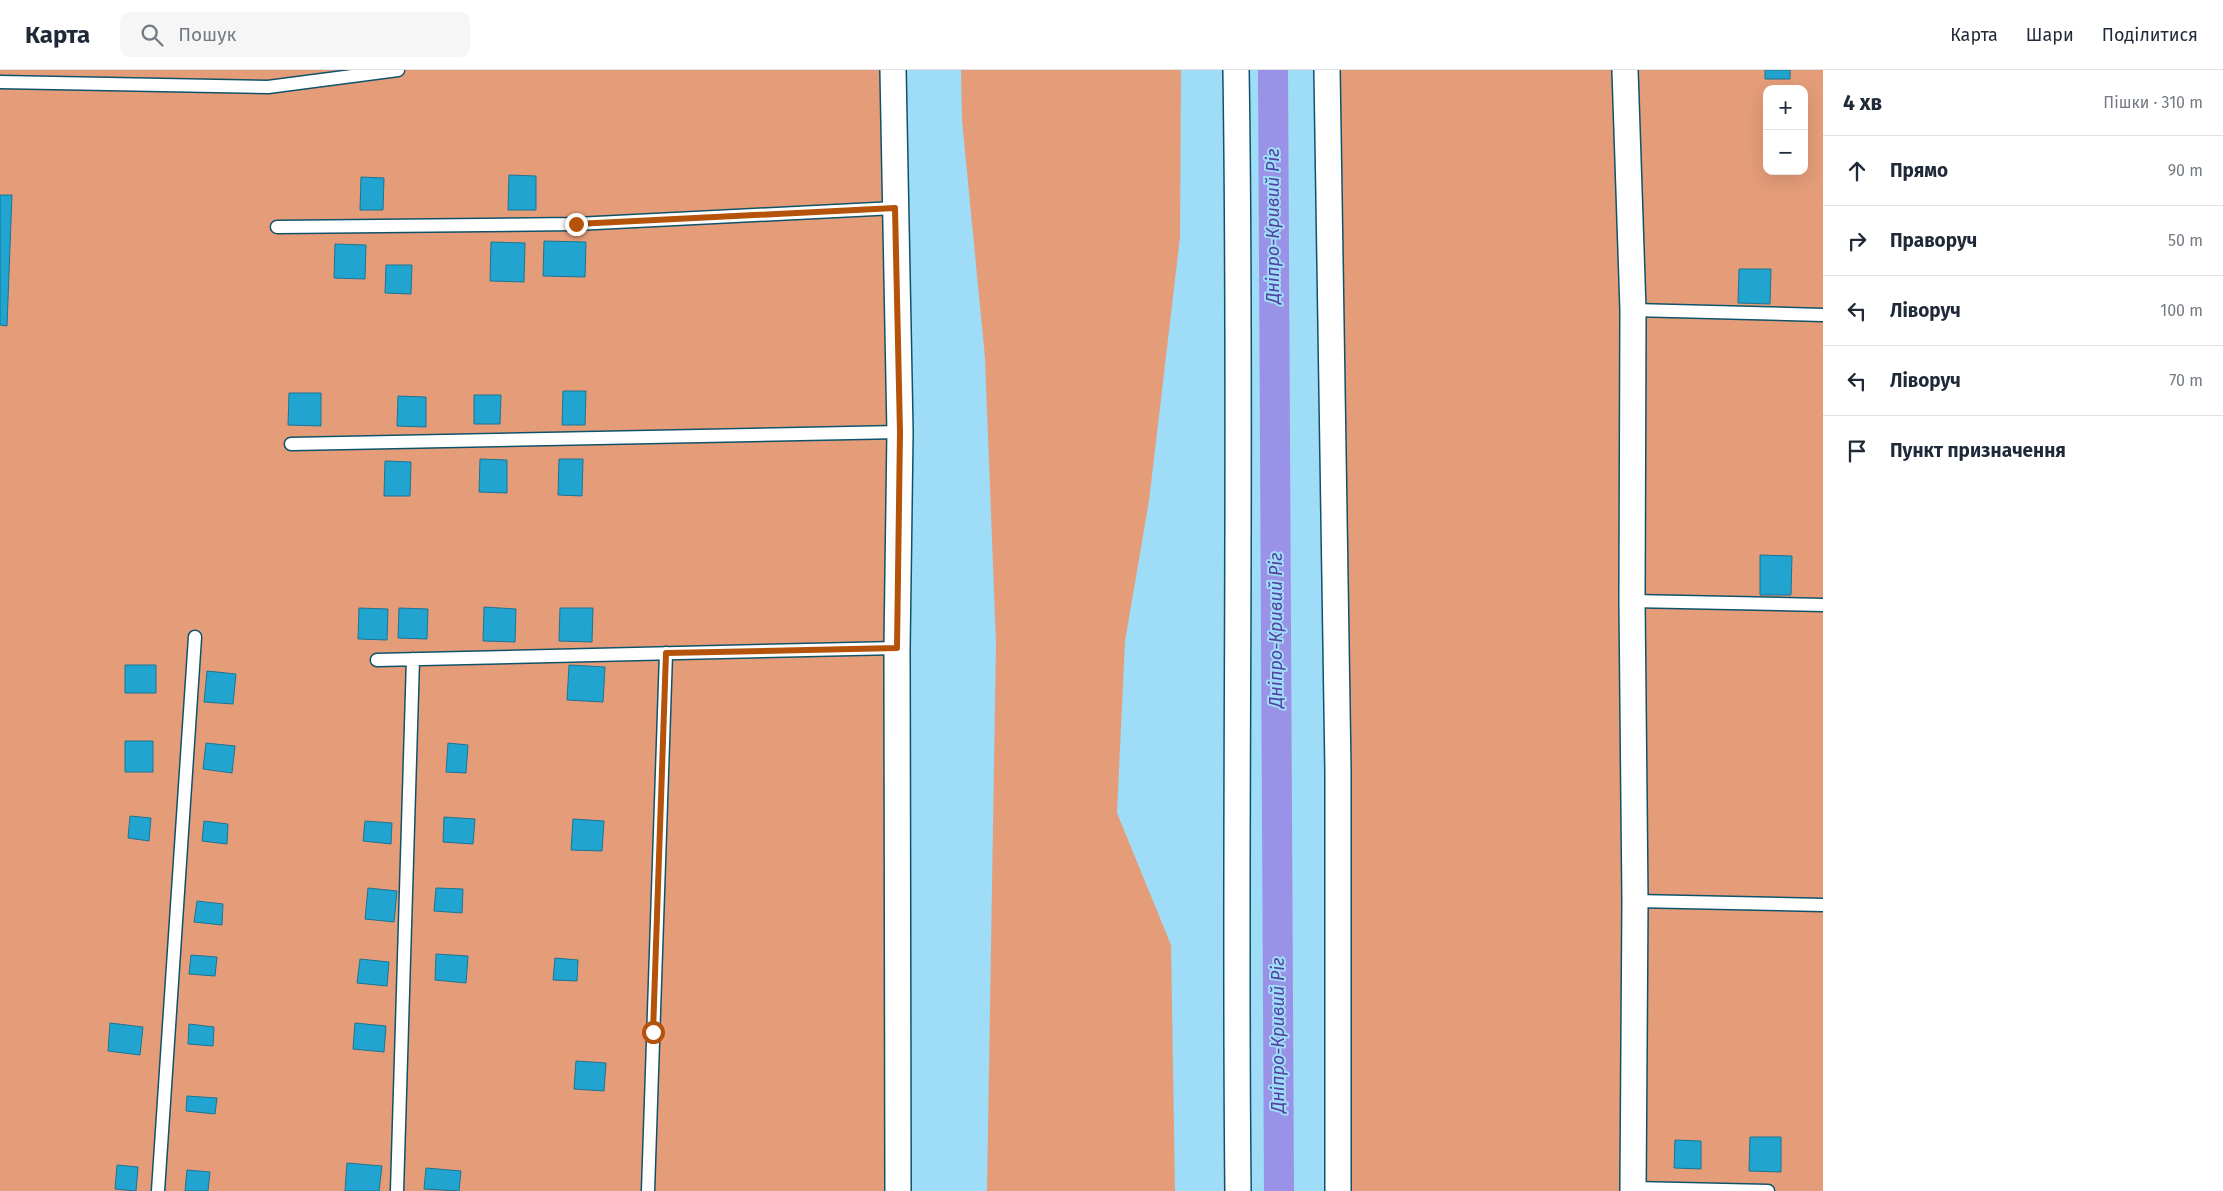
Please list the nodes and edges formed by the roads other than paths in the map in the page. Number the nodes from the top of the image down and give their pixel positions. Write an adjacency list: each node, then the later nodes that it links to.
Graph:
1 (398, 70): 6 (lane)
2 (892, 70): 7 (street)
3 (1236, 70): 27 (street)
4 (1327, 70): 28 (street)
5 (1625, 70): 9 (street)
6 (0, 82)
7 (895, 208): 8 (lane); 11 (street)
8 (278, 227)
9 (1633, 310): 10 (lane); 13 (street)
10 (1823, 315)
11 (900, 432): 12 (lane); 16 (street)
12 (291, 444)
13 (1632, 601): 14 (lane); 20 (street)
14 (1823, 605)
15 (195, 637): 23 (lane)
16 (897, 648): 17 (lane); 26 (street)
17 (666, 653): 18 (lane); 25 (lane)
18 (413, 659): 19 (lane); 24 (lane)
19 (377, 660)
20 (1636, 901): 21 (lane); 22 (street)
21 (1823, 905)
22 (1633, 1189): 29 (lane)
23 (158, 1191)
24 (397, 1191)
25 (648, 1191)
26 (898, 1191)
27 (1238, 1191)
28 (1338, 1191)
29 (1768, 1191)

